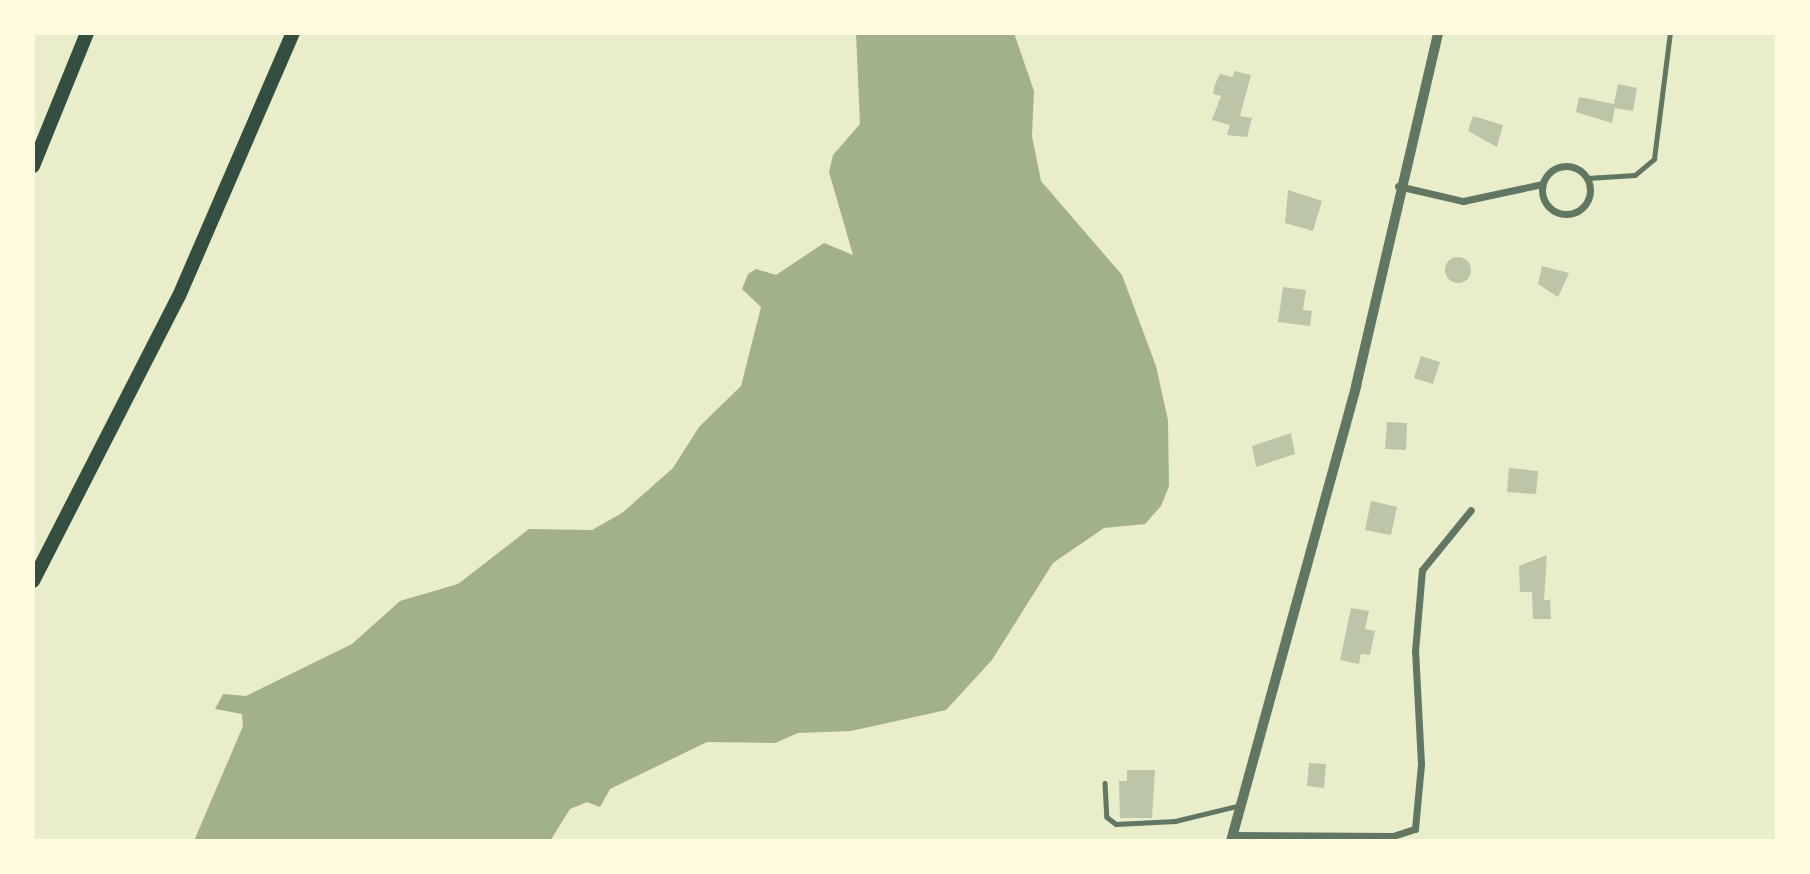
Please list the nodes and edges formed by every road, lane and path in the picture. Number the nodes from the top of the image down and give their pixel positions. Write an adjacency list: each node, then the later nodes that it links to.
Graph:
1 (87, 33): 5 (highway)
2 (293, 33): 10 (highway)
3 (1438, 33): 8 (street)
4 (1670, 33): 6 (lane)
5 (33, 166)
6 (1587, 178): 7 (street); 7 (street)
7 (1542, 184): 8 (street)
8 (1398, 186): 12 (street)
9 (1471, 510): 13 (street)
10 (33, 581)
11 (1105, 783): 12 (lane)
12 (1245, 804): 13 (street)
13 (1233, 838)

